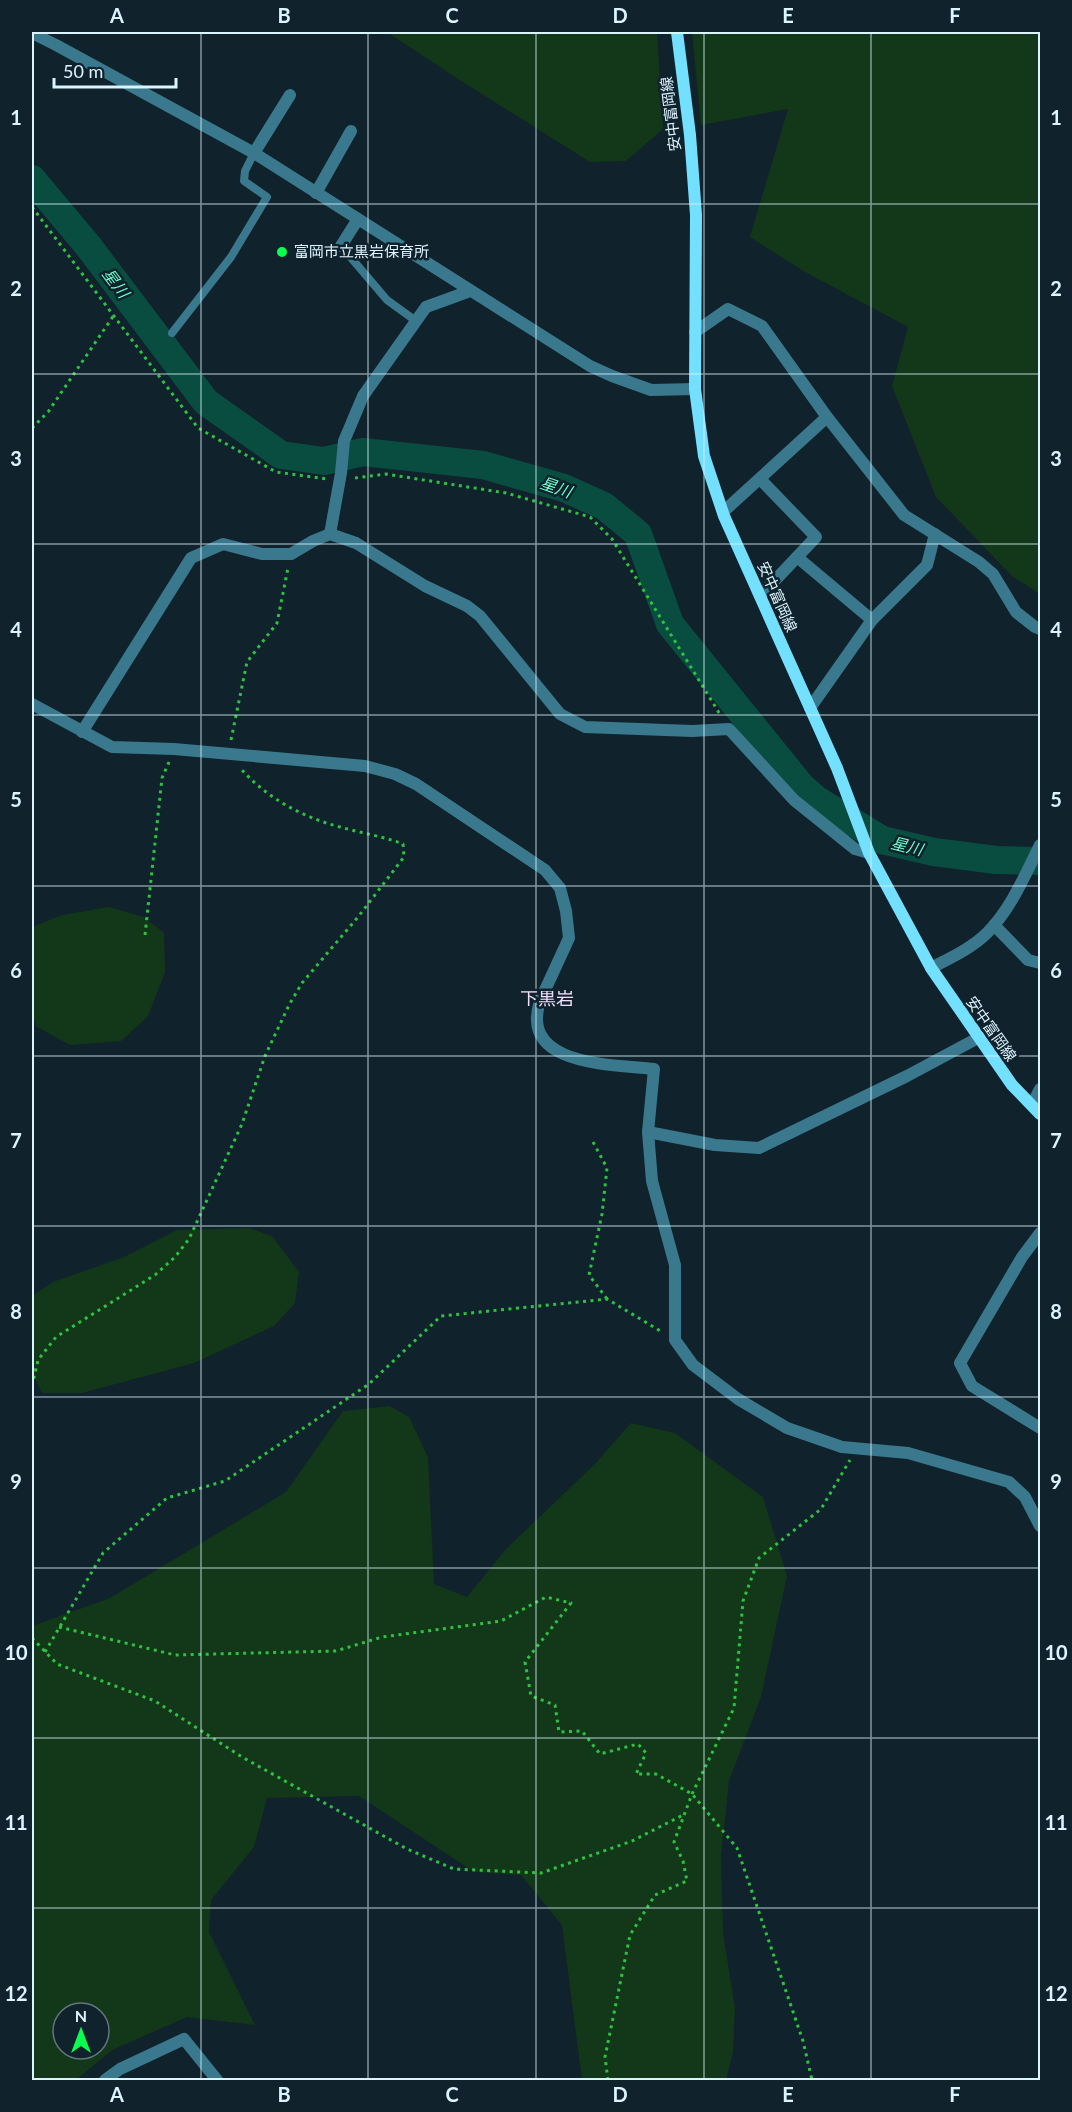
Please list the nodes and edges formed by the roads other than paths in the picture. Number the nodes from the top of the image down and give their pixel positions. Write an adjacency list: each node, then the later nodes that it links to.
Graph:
1 (677, 32): 11 (main road, 安中富岡線)
2 (32, 33): 5 (street)
3 (290, 95): 5 (street)
4 (351, 131): 6 (street)
5 (254, 153): 6 (street); 12 (lane)
6 (316, 193): 7 (street)
7 (358, 219): 8 (street); 9 (street)
8 (340, 246): 10 (lane)
9 (470, 291): 10 (street); 13 (street)
10 (416, 321): 17 (street)
11 (695, 332): 13 (main road, 安中富岡線); 14 (street)
12 (172, 333)
13 (695, 389): 16 (main road, 安中富岡線)
14 (827, 417): 15 (street); 18 (street)
15 (760, 479): 16 (street); 19 (street)
16 (723, 512): 20 (main road, 安中富岡線)
17 (330, 534): 25 (street); 27 (street)
18 (935, 534): 21 (street); 22 (street)
19 (797, 557): 20 (street); 21 (street)
20 (760, 596): 24 (main road, 安中富岡線)
21 (872, 620): 24 (street)
22 (1041, 629)
23 (32, 704): 25 (street)
24 (810, 708): 27 (main road, 安中富岡線)
25 (82, 732): 34 (street)
26 (1041, 845): 28 (street)
27 (868, 849): 30 (main road, 安中富岡線)
28 (994, 925): 29 (street); 30 (street)
29 (1041, 963)
30 (931, 968): 31 (main road, 安中富岡線)
31 (978, 1038): 33 (main road, 安中富岡線); 34 (street)
32 (1041, 1089): 33 (street)
33 (1036, 1110)
34 (648, 1132): 37 (street)
35 (1041, 1233): 36 (street)
36 (1040, 1428)
37 (1041, 1526)
38 (114, 2078): 39 (street)
39 (217, 2080)

